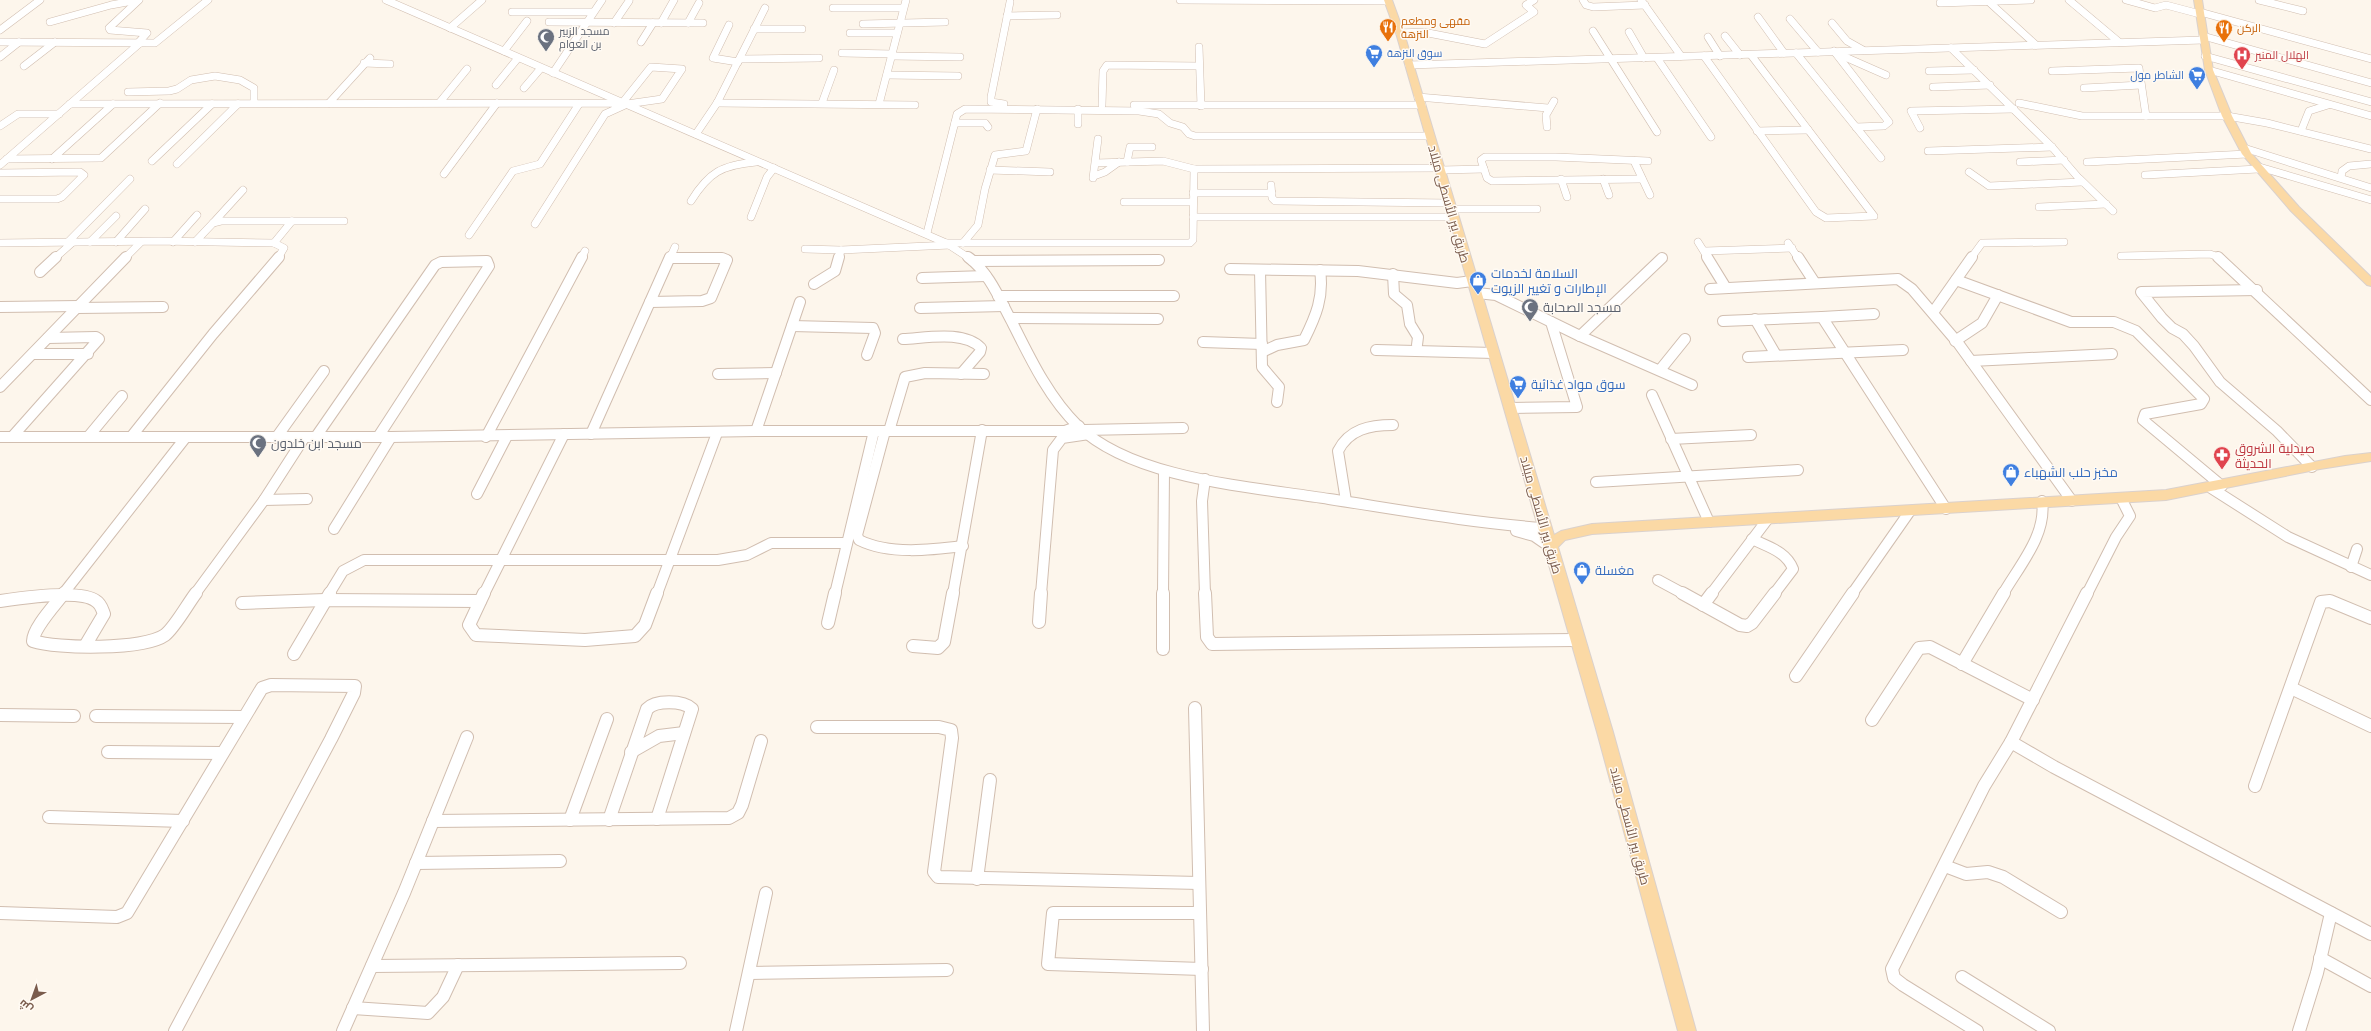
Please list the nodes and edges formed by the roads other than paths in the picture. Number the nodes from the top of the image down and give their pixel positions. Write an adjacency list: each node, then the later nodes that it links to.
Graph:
1 (40, 0): 54 (street)
2 (138, 0): 37 (street); 68 (street)
3 (208, 0): 68 (street)
4 (482, 0): 51 (street)
5 (602, 0): 31 (street)
6 (629, 0): 43 (street)
7 (674, 0): 45 (street)
8 (906, 0): 28 (street)
9 (1180, 0): 10 (street)
10 (1192, 0): 11 (street)
11 (1388, 0): 59 (main road, طريق بير الأسطى ميلاد)
12 (1534, 0): 59 (street)
13 (1583, 0): 22 (street)
14 (2017, 0): 15 (street); 24 (street)
15 (2031, 0)
16 (2070, 0): 67 (street)
17 (2126, 0): 32 (street)
18 (2197, 0): 32 (main road)
19 (2259, 0): 29 (street)
20 (390, 1): 51 (street)
21 (1010, 2): 34 (street)
22 (1644, 2): 82 (street)
23 (1940, 2): 24 (street)
24 (1989, 2): 69 (street)
25 (699, 3): 46 (street)
26 (765, 8): 52 (street)
27 (833, 8): 28 (street)
28 (903, 8): 49 (street)
29 (2303, 11)
30 (512, 12): 31 (street)
31 (592, 12): 42 (street)
32 (2200, 13): 62 (main road); 93 (street)
33 (1057, 15): 34 (street)
34 (1007, 16): 138 (street)
35 (1758, 17): 77 (street)
36 (1790, 19): 74 (street)
37 (50, 22)
38 (527, 22): 73 (street)
39 (549, 22): 42 (street)
40 (945, 22): 49 (street)
41 (1832, 22): 72 (street)
42 (586, 23): 43 (street); 108 (street)
43 (614, 23): 44 (street)
44 (653, 23): 45 (street); 66 (street)
45 (660, 23): 46 (street)
46 (688, 23): 47 (street)
47 (703, 23)
48 (863, 24): 49 (street)
49 (899, 24): 58 (street)
50 (729, 25): 94 (street)
51 (450, 28): 73 (street)
52 (754, 29): 53 (street); 94 (street)
53 (802, 29)
54 (0, 30)
55 (1593, 30): 95 (street)
56 (1629, 32): 91 (street)
57 (850, 33): 58 (street)
58 (897, 33): 79 (street)
59 (1400, 33): 98 (main road, طريق بير الأسطى ميلاد)
60 (1725, 36): 80 (street)
61 (1708, 37): 84 (street)
62 (2203, 38): 67 (street); 85 (main road); 112 (street)
63 (0, 42): 64 (street)
64 (19, 42): 65 (street); 86 (street)
65 (55, 42): 68 (street); 99 (street)
66 (640, 42)
67 (2118, 42): 69 (street)
68 (139, 43): 131 (street)
69 (2036, 45): 71 (street)
70 (1199, 47): 100 (street)
71 (1952, 48): 72 (street); 104 (street)
72 (1863, 50): 75 (street)
73 (504, 51): 89 (street)
74 (1818, 52): 75 (street); 78 (street)
75 (1835, 52): 110 (street); 154 (street)
76 (842, 53): 79 (street)
77 (1784, 53): 78 (street); 81 (street)
78 (1796, 53): 154 (street)
79 (892, 55): 87 (street); 109 (street)
80 (1740, 55): 81 (street); 84 (street)
81 (1751, 55): 156 (street)
82 (1683, 56): 83 (street); 92 (street)
83 (1704, 56): 84 (street); 157 (street)
84 (1720, 56)
85 (2205, 56): 106 (main road); 123 (street)
86 (0, 57)
87 (960, 57)
88 (370, 58): 96 (street)
89 (518, 58): 101 (street); 113 (street)
90 (819, 58): 94 (street)
91 (1644, 58): 92 (street); 95 (street)
92 (1657, 58): 162 (street)
93 (2371, 59)
94 (739, 60): 129 (street)
95 (1613, 60): 98 (street); 158 (street)
96 (364, 64): 97 (street); 126 (street)
97 (390, 64)
98 (1409, 65): 120 (main road, طريق بير الأسطى ميلاد)
99 (24, 66)
100 (1199, 66): 138 (street); 140 (street)
101 (541, 68): 108 (street); 117 (street)
102 (466, 69): 122 (street)
103 (834, 70): 130 (street)
104 (1974, 70): 107 (street); 114 (street)
105 (2052, 70): 115 (street)
106 (2209, 70): 139 (street); 147 (main road)
107 (1929, 71)
108 (553, 73): 128 (street)
109 (887, 75): 111 (street); 136 (street)
110 (1886, 75)
111 (958, 76)
112 (2371, 83)
113 (496, 84)
114 (1990, 85): 116 (street); 141 (street)
115 (2141, 85): 118 (street); 146 (street)
116 (1933, 87)
117 (524, 88)
118 (2084, 88)
119 (128, 92): 125 (street)
120 (1420, 101): 140 (street); 142 (street); 161 (main road, طريق بير الأسطى ميلاد)
121 (1554, 101): 142 (street)
122 (440, 102): 126 (street); 127 (street)
123 (2371, 102)
124 (160, 103): 132 (street); 133 (street); 171 (street)
125 (254, 103): 126 (street); 134 (street)
126 (329, 103)
127 (497, 103): 135 (street); 194 (street)
128 (624, 103): 128 (street); 135 (street); 160 (street); 225 (street)
129 (717, 103): 130 (street); 160 (street)
130 (822, 103): 136 (street)
131 (70, 104): 132 (street); 145 (street)
132 (113, 104): 171 (street)
133 (212, 104): 134 (street); 173 (street)
134 (238, 104): 182 (street)
135 (579, 104): 227 (street)
136 (879, 104): 137 (street)
137 (915, 105)
138 (1102, 105): 140 (street)
139 (2331, 105): 148 (street); 159 (street)
140 (1201, 106)
141 (2017, 106): 146 (street); 155 (street); 165 (street)
142 (1548, 108): 153 (street)
143 (1037, 109): 144 (street); 149 (street); 190 (street)
144 (1078, 109): 150 (street); 161 (street)
145 (59, 114): 151 (street); 170 (street)
146 (2146, 116): 147 (street)
147 (2227, 116): 159 (street); 168 (main road)
148 (2371, 116)
149 (956, 124): 152 (street); 226 (street)
150 (1078, 124)
151 (0, 126)
152 (988, 127)
153 (1547, 127)
154 (1856, 128): 169 (street)
155 (1920, 128)
156 (1808, 130): 157 (street); 157 (street)
157 (1757, 131)
158 (1657, 132)
159 (2301, 132): 166 (street)
160 (696, 134): 174 (street)
161 (1429, 136): 188 (main road, طريق بير الأسطى ميلاد)
162 (1711, 136)
163 (1098, 139): 181 (street)
164 (1152, 147): 178 (street)
165 (2052, 147): 167 (street); 172 (street)
166 (2371, 149)
167 (1928, 151)
168 (2245, 151): 180 (street); 186 (main road); 196 (street)
169 (1881, 158)
170 (7, 159): 171 (street); 184 (street)
171 (52, 159)
172 (2064, 160): 179 (street); 201 (street)
173 (152, 161)
174 (758, 161): 185 (street); 210 (street)
175 (1634, 161): 176 (street); 189 (street); 200 (street)
176 (1648, 161)
177 (1119, 162): 178 (street); 181 (street); 181 (street)
178 (1127, 162): 187 (street)
179 (2020, 162)
180 (2087, 162)
181 (1096, 163)
182 (177, 164)
183 (2371, 164): 196 (street)
184 (0, 165)
185 (774, 168): 220 (street); 226 (street)
186 (2257, 168): 195 (street); 209 (street); 260 (main road)
187 (1194, 169): 188 (street); 207 (street)
188 (1440, 169): 189 (street); 216 (main road, طريق بير الأسطى ميلاد)
189 (1484, 169): 198 (street)
190 (990, 170): 191 (street); 238 (street)
191 (1050, 172)
192 (1969, 172): 201 (street)
193 (0, 173): 208 (street)
194 (444, 174)
195 (2145, 175)
196 (2341, 178): 202 (street)
197 (130, 179): 228 (street)
198 (1561, 179): 199 (street); 206 (street)
199 (1603, 179): 200 (street); 204 (street)
200 (1642, 179): 205 (street)
201 (2080, 179): 212 (street)
202 (2371, 188)
203 (242, 190): 224 (street)
204 (1609, 195)
205 (1650, 195)
206 (1567, 197)
207 (1193, 198): 211 (street); 216 (street); 221 (street)
208 (0, 199)
209 (2371, 200)
210 (691, 201)
211 (1124, 202)
212 (2106, 204): 213 (street); 217 (street)
213 (2039, 207)
214 (145, 209): 230 (street)
215 (1537, 209): 216 (street)
216 (1451, 210): 221 (street); 258 (main road, طريق بير الأسطى ميلاد)
217 (2113, 211)
218 (197, 215): 232 (street)
219 (116, 216): 229 (street)
220 (750, 217)
221 (1193, 217): 238 (street)
222 (292, 221): 223 (street); 224 (street); 237 (street)
223 (344, 221)
224 (213, 224): 233 (street)
225 (535, 224)
226 (927, 233): 239 (street)
227 (469, 235)
228 (70, 242): 229 (street); 236 (street); 253 (street)
229 (90, 242): 230 (street)
230 (116, 242): 231 (street)
231 (141, 242): 232 (street); 273 (street)
232 (173, 242): 233 (street)
233 (195, 242): 237 (street)
234 (1698, 242): 244 (street)
235 (2064, 242): 257 (street)
236 (0, 243)
237 (274, 243): 332 (street)
238 (963, 243): 239 (street)
239 (948, 244): 242 (street); 249 (street)
240 (675, 247): 246 (street)
241 (805, 249): 242 (street)
242 (841, 250): 261 (street)
243 (585, 251): 336 (street)
244 (1705, 251): 259 (street); 262 (street)
245 (2121, 256): 264 (street)
246 (670, 258): 269 (street); 269 (street)
247 (1662, 258): 285 (street)
248 (1160, 260): 249 (street)
249 (973, 261): 255 (street)
250 (1230, 269): 251 (street)
251 (1260, 270): 252 (street); 292 (street)
252 (1320, 270): 254 (street); 292 (street)
253 (40, 272)
254 (1393, 274): 258 (street); 291 (street)
255 (986, 276): 256 (street); 267 (street)
256 (922, 278)
257 (1956, 280): 266 (street); 276 (street)
258 (1472, 281): 265 (main road, طريق بير الأسطى ميلاد)
259 (1815, 283): 262 (street); 276 (street)
260 (2371, 283)
261 (814, 284)
262 (1726, 288): 263 (street)
263 (1710, 289)
264 (2257, 290): 314 (street); 342 (street)
265 (1477, 293): 283 (street); 295 (main road, طريق بير الأسطى ميلاد)
266 (1998, 295): 289 (street); 348 (street)
267 (998, 296): 268 (street); 272 (street)
268 (1174, 296)
269 (650, 302): 326 (street)
270 (800, 302): 284 (street)
271 (0, 306): 273 (street)
272 (1004, 306): 275 (street); 279 (street)
273 (78, 307): 274 (street); 286 (street)
274 (163, 307)
275 (920, 308)
276 (1934, 311): 289 (street)
277 (1874, 314): 278 (street)
278 (1822, 317): 281 (street); 296 (street)
279 (1011, 318): 280 (street); 320 (street)
280 (1158, 319)
281 (1755, 319): 282 (street); 299 (street)
282 (1723, 320)
283 (1551, 322): 285 (street); 316 (street)
284 (792, 326): 301 (street); 307 (street)
285 (1580, 336): 304 (street)
286 (48, 338): 297 (street); 298 (street)
287 (1685, 338): 304 (street)
288 (903, 339): 308 (street)
289 (1955, 341): 303 (street)
290 (1203, 342): 292 (street)
291 (1418, 344)
292 (1262, 348): 315 (street)
293 (1376, 350): 295 (street)
294 (1903, 350): 296 (street)
295 (1494, 353): 316 (main road, طريق بير الأسطى ميلاد)
296 (1845, 353): 299 (street); 356 (street)
297 (33, 354): 298 (street); 311 (street)
298 (88, 354): 330 (street)
299 (1776, 354): 302 (street)
300 (2112, 354): 303 (street)
301 (867, 355)
302 (1748, 357)
303 (1971, 361): 355 (street)
304 (1660, 370): 310 (street)
305 (324, 371): 337 (street)
306 (718, 374): 307 (street)
307 (776, 374): 321 (street)
308 (962, 374): 309 (street); 323 (street)
309 (984, 374)
310 (1692, 385)
311 (0, 387)
312 (1652, 395): 340 (street)
313 (122, 396): 331 (street)
314 (2371, 400)
315 (1277, 402)
316 (1510, 408): 361 (main road, طريق بير الأسطى ميلاد)
317 (1393, 425): 353 (street)
318 (1183, 428): 320 (street)
319 (982, 430): 320 (street); 323 (street); 366 (street)
320 (1084, 430): 344 (street); 381 (street)
321 (756, 431): 322 (street); 324 (street)
322 (874, 431): 323 (street); 365 (street)
323 (887, 431): 366 (street)
324 (717, 433): 326 (street); 370 (street)
325 (564, 434): 326 (street); 328 (street); 369 (street)
326 (591, 434)
327 (1751, 435): 340 (street)
328 (507, 436): 336 (street); 349 (street)
329 (0, 437): 330 (street)
330 (12, 437): 331 (street)
331 (88, 437): 332 (street)
332 (131, 437): 333 (street)
333 (186, 437): 337 (street); 374 (street)
334 (378, 437): 335 (street); 339 (street); 339 (street)
335 (391, 437): 336 (street); 362 (street)
336 (486, 437)
337 (276, 438): 338 (street)
338 (304, 438): 339 (street); 351 (street)
339 (315, 438)
340 (1671, 439): 345 (street)
341 (2371, 457): 342 (main road)
342 (2312, 467): 348 (main road)
343 (1798, 470): 345 (street)
344 (1164, 471): 346 (street); 386 (street)
345 (1687, 478): 347 (street); 359 (street)
346 (1205, 479): 353 (street); 383 (street)
347 (1596, 482)
348 (2216, 487): 350 (main road); 371 (street)
349 (477, 494)
350 (2120, 498): 355 (main road); 391 (street)
351 (264, 500): 352 (street); 384 (street)
352 (307, 500)
353 (1346, 501): 360 (street)
354 (2042, 501): 355 (main road); 356 (main road); 388 (street)
355 (2072, 501)
356 (1946, 509): 357 (main road)
357 (1910, 511): 358 (main road); 389 (street)
358 (1767, 520): 359 (main road); 364 (street)
359 (1709, 522): 363 (main road)
360 (1487, 524): 361 (street); 367 (street)
361 (1544, 528): 363 (main road); 367 (main road, طريق بير الأسطى ميلاد)
362 (334, 529)
363 (1592, 529): 367 (main road)
364 (1752, 539): 379 (street); 379 (street)
365 (847, 543): 370 (street); 382 (street)
366 (963, 546): 385 (street)
367 (1550, 547): 383 (main road, طريق بير الأسطى ميلاد)
368 (2357, 549): 371 (street)
369 (501, 559): 370 (street); 375 (street); 377 (street)
370 (669, 560): 377 (street)
371 (2351, 567): 372 (street)
372 (2371, 575)
373 (1658, 580): 379 (street)
374 (62, 596): 376 (street); 384 (street); 384 (street)
375 (326, 600): 377 (street); 378 (street); 387 (street)
376 (0, 601)
377 (480, 601)
378 (242, 603)
379 (1703, 605)
380 (2371, 618): 390 (street)
381 (1039, 622)
382 (828, 623)
383 (1576, 640): 442 (main road, طريق بير الأسطى ميلاد)
384 (85, 646)
385 (913, 646)
386 (1163, 649)
387 (294, 654)
388 (1962, 664): 391 (street); 398 (street)
389 (1796, 676)
390 (2291, 688): 399 (street); 409 (street)
391 (2033, 700): 404 (street)
392 (1194, 708): 420 (street)
393 (0, 715): 394 (street)
394 (74, 716)
395 (96, 716): 396 (street)
396 (244, 717): 407 (street); 438 (street)
397 (607, 719): 412 (street)
398 (1872, 720)
399 (2371, 726)
400 (817, 727): 419 (street)
401 (684, 733): 406 (street); 406 (street); 411 (street)
402 (467, 737): 415 (street)
403 (761, 741): 411 (street)
404 (2011, 742): 418 (street); 425 (street)
405 (108, 752): 407 (street)
406 (631, 752): 413 (street)
407 (222, 753): 414 (street)
408 (990, 780): 419 (street)
409 (2255, 786)
410 (49, 818): 414 (street)
411 (657, 819): 413 (street)
412 (570, 820): 413 (street); 415 (street)
413 (609, 820)
414 (183, 821): 423 (street)
415 (433, 821): 417 (street)
416 (560, 861): 417 (street)
417 (416, 863): 430 (street)
418 (1945, 866): 422 (street); 437 (street)
419 (977, 879): 420 (street)
420 (1199, 883): 424 (street)
421 (766, 893): 433 (street)
422 (2061, 912)
423 (0, 913)
424 (1200, 913): 431 (street); 431 (street)
425 (2331, 913): 426 (street); 427 (street)
426 (2371, 934)
427 (2320, 958): 435 (street); 444 (street)
428 (680, 963): 429 (street)
429 (458, 965): 430 (street); 436 (street)
430 (372, 966): 436 (street)
431 (1202, 969): 441 (street)
432 (947, 970): 433 (street)
433 (748, 973): 440 (street)
434 (1962, 978): 443 (street)
435 (2371, 986)
436 (353, 1008): 439 (street)
437 (1969, 1029)
438 (175, 1031)
439 (343, 1031)
440 (736, 1031)
441 (1203, 1031)
442 (1687, 1031)
443 (2049, 1031)
444 (2299, 1031)

